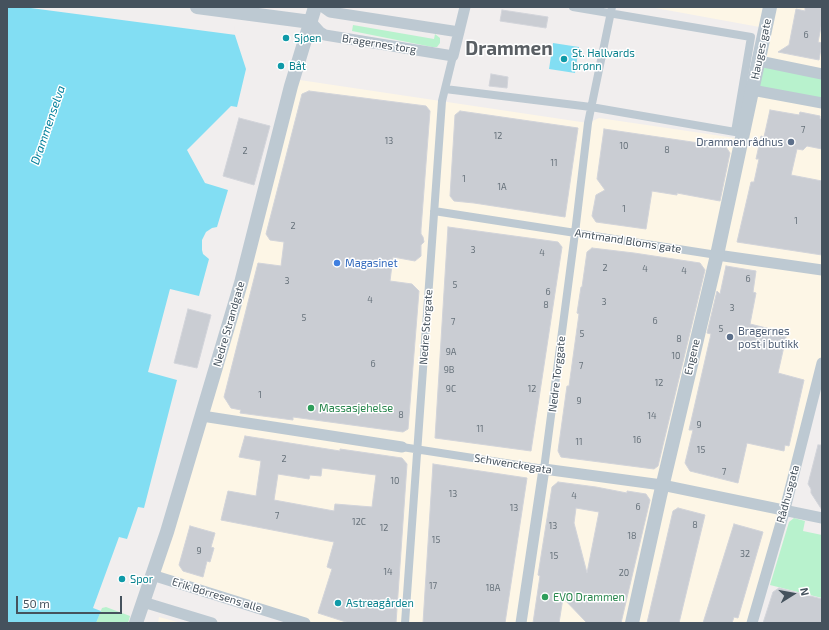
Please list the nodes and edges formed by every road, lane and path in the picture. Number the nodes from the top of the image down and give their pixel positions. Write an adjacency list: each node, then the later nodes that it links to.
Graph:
1 (197, 7): 8 (street)
2 (315, 7): 8 (street, Nedre Strandgate)
3 (323, 7): 9 (street)
4 (465, 7): 9 (street, Nedre Storgate)
5 (573, 7): 7 (street)
6 (770, 7): 11 (street, Hauges gate)
7 (611, 10): 16 (street, Nedre Torggate); 16 (street)
8 (311, 22): 10 (street, Bragernes torg); 22 (street, Nedre Strandgate)
9 (459, 32): 10 (street, Nedre Storgate)
10 (453, 56): 13 (street, Nedre Storgate)
11 (759, 61): 12 (street); 14 (street, Hauges gate)
12 (822, 74)
13 (445, 89): 16 (street); 17 (street, Nedre Storgate)
14 (752, 90): 15 (street); 19 (street, Engene)
15 (822, 103)
16 (591, 108): 18 (street, Nedre Torggate)
17 (434, 211): 18 (street, Amtmand Bloms gate); 24 (street, Nedre Storgate)
18 (575, 233): 19 (street, Amtmand Bloms gate); 25 (street, Nedre Torggate)
19 (717, 255): 20 (street, Amtmand Bloms gate); 26 (street, Engene)
20 (822, 270)
21 (822, 363): 27 (street, Rådhusgata)
22 (202, 416): 23 (street, Schwenckegata); 29 (street, Nedre Strandgate)
23 (402, 447): 24 (street, Schwenckegata)
24 (418, 449): 25 (street, Schwenckegata); 34 (street, Nedre Storgate)
25 (544, 469): 26 (street, Schwenckegata); 35 (street, Nedre Torggate)
26 (662, 485): 27 (street, Schwenckegata); 36 (street, Engene)
27 (785, 509): 28 (street, Schwenckegata); 37 (street, Rådhusgata)
28 (822, 518)
29 (152, 575): 30 (street, Nedre Strandgate); 33 (street, Erik Børresens alle)
30 (143, 602): 31 (street, Nedre Strandgate); 32 (street)
31 (136, 623)
32 (212, 623)
33 (305, 623)
34 (405, 623)
35 (521, 623)
36 (632, 623)
37 (752, 623)

